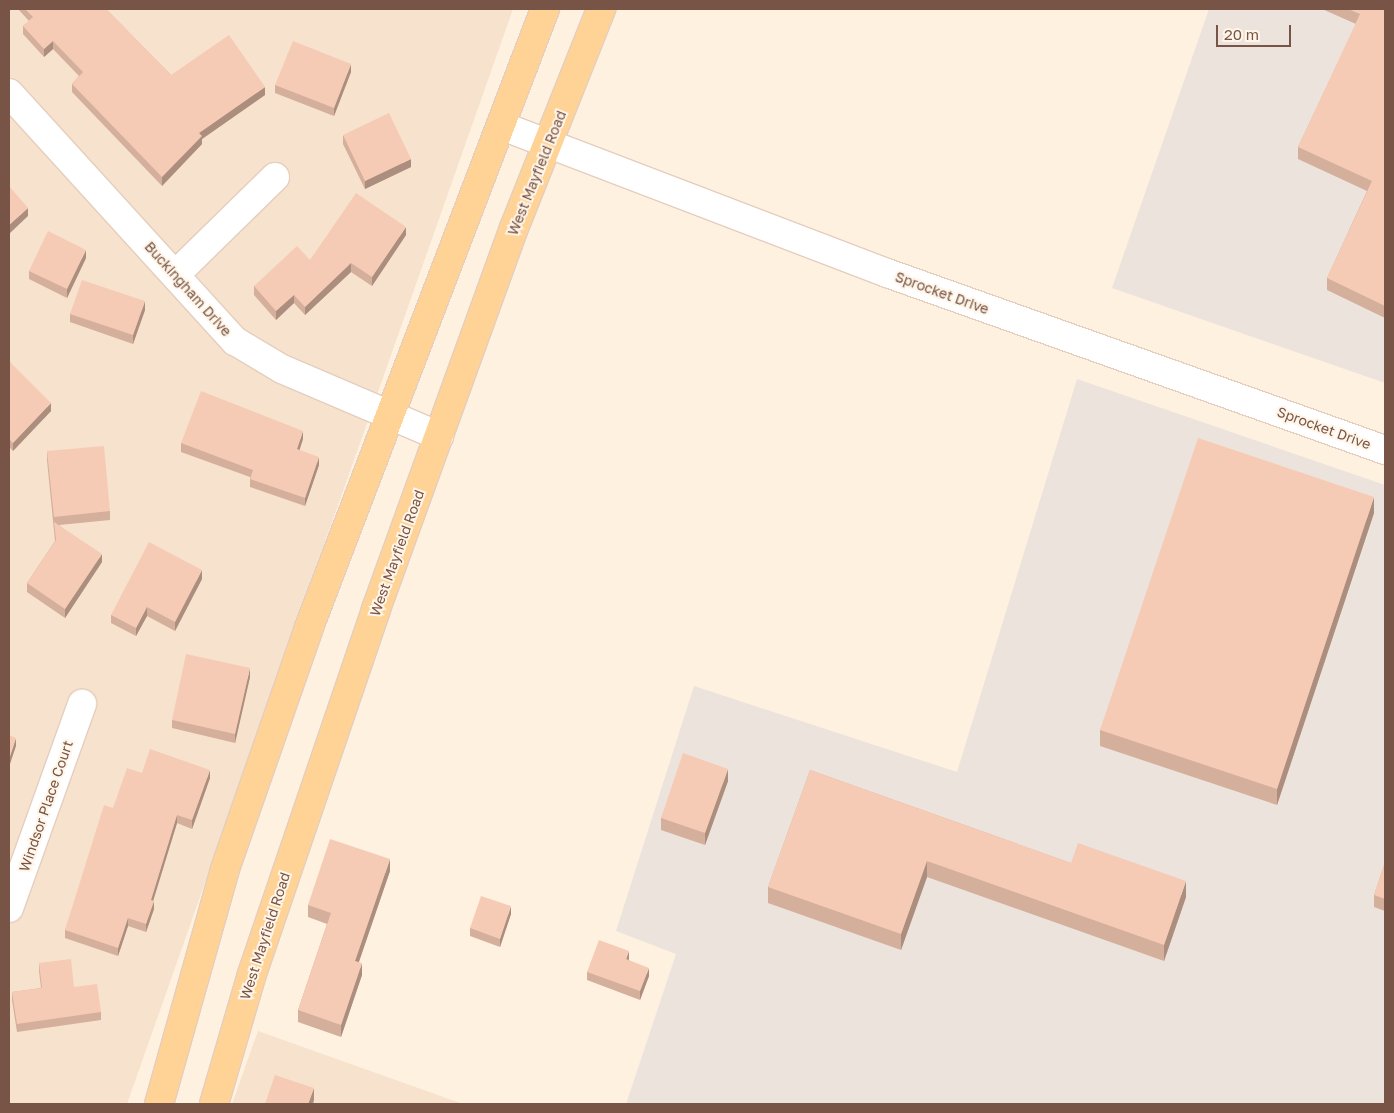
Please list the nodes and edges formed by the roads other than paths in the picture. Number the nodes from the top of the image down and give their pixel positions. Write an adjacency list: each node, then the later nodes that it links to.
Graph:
1 (545, 9): 4 (main road)
2 (601, 9): 5 (main road, West Mayfield Road)
3 (9, 93): 7 (street, Buckingham Drive)
4 (502, 126): 5 (street, Sprocket Drive); 8 (main road)
5 (549, 144): 9 (main road, West Mayfield Road); 10 (street, Sprocket Drive)
6 (275, 177): 7 (street)
7 (174, 275): 8 (street, Buckingham Drive)
8 (389, 418): 9 (street, Buckingham Drive); 13 (main road)
9 (439, 436): 14 (main road, West Mayfield Road)
10 (1385, 450)
11 (82, 704): 12 (street, Windsor Place Court)
12 (9, 908)
13 (159, 1104)
14 (214, 1104)

